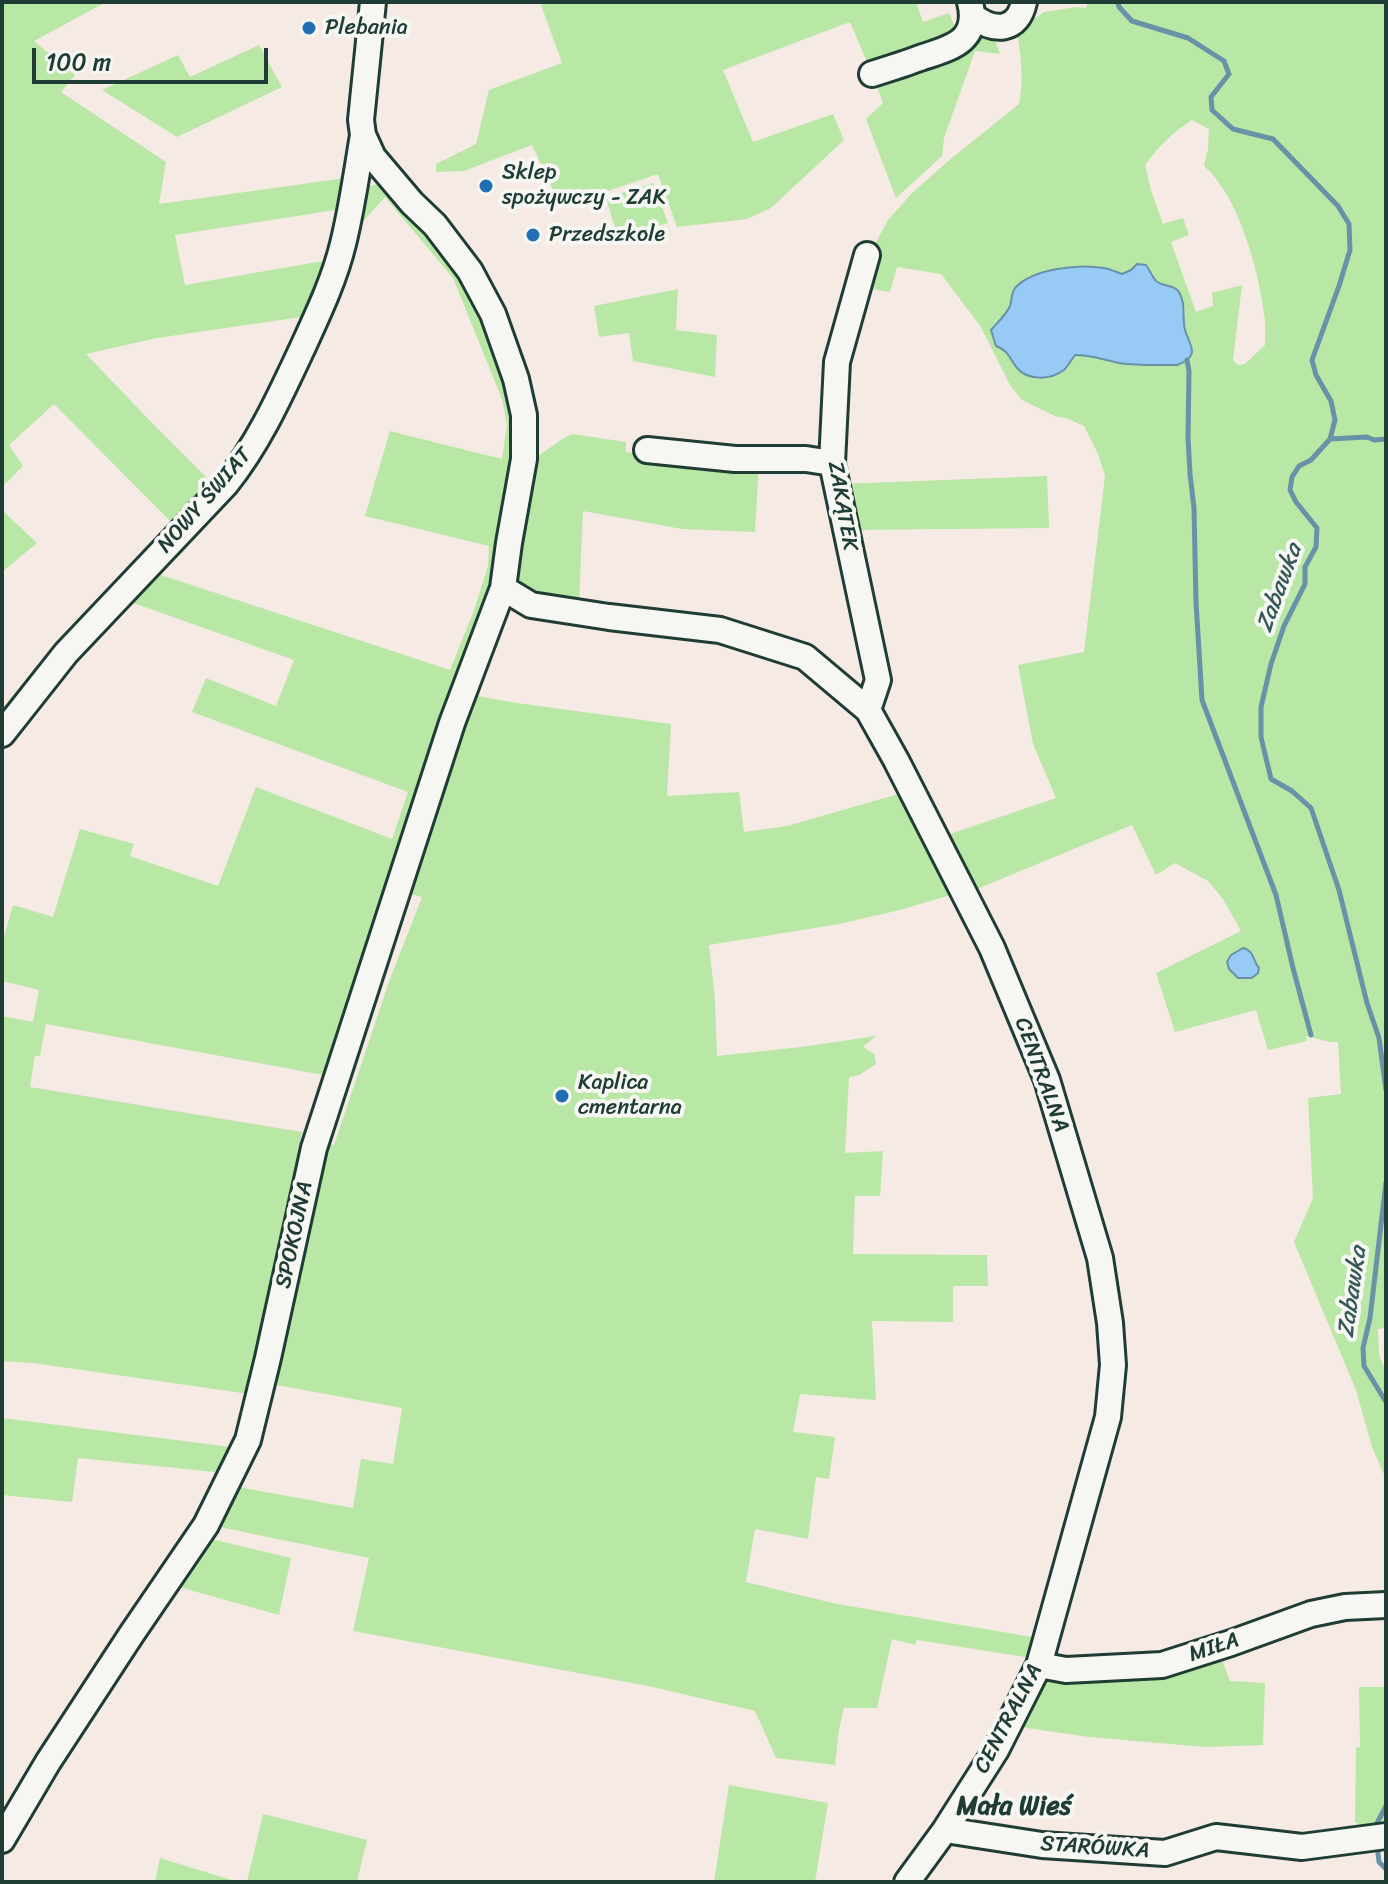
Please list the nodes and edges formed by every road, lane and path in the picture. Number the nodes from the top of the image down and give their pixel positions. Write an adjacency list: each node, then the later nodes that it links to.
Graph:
1 (373, 2): 5 (street, NOWY ŚWIAT)
2 (1024, 2): 3 (street)
3 (972, 9): 4 (street)
4 (872, 74)
5 (363, 135): 9 (street, SPOKOJNA); 11 (street, NOWY ŚWIAT)
6 (867, 255): 8 (street, ZAKĄTEK)
7 (647, 450): 8 (street)
8 (832, 463): 10 (street, ZAKĄTEK)
9 (503, 588): 10 (street, CENTRALNA); 16 (street, SPOKOJNA)
10 (868, 710): 13 (street, CENTRALNA)
11 (2, 734)
12 (1386, 1605): 13 (street, MIŁA)
13 (1039, 1665): 14 (street, CENTRALNA)
14 (945, 1830): 15 (street, STARÓWKA); 17 (street, CENTRALNA)
15 (1386, 1836)
16 (2, 1840)
17 (907, 1882)

